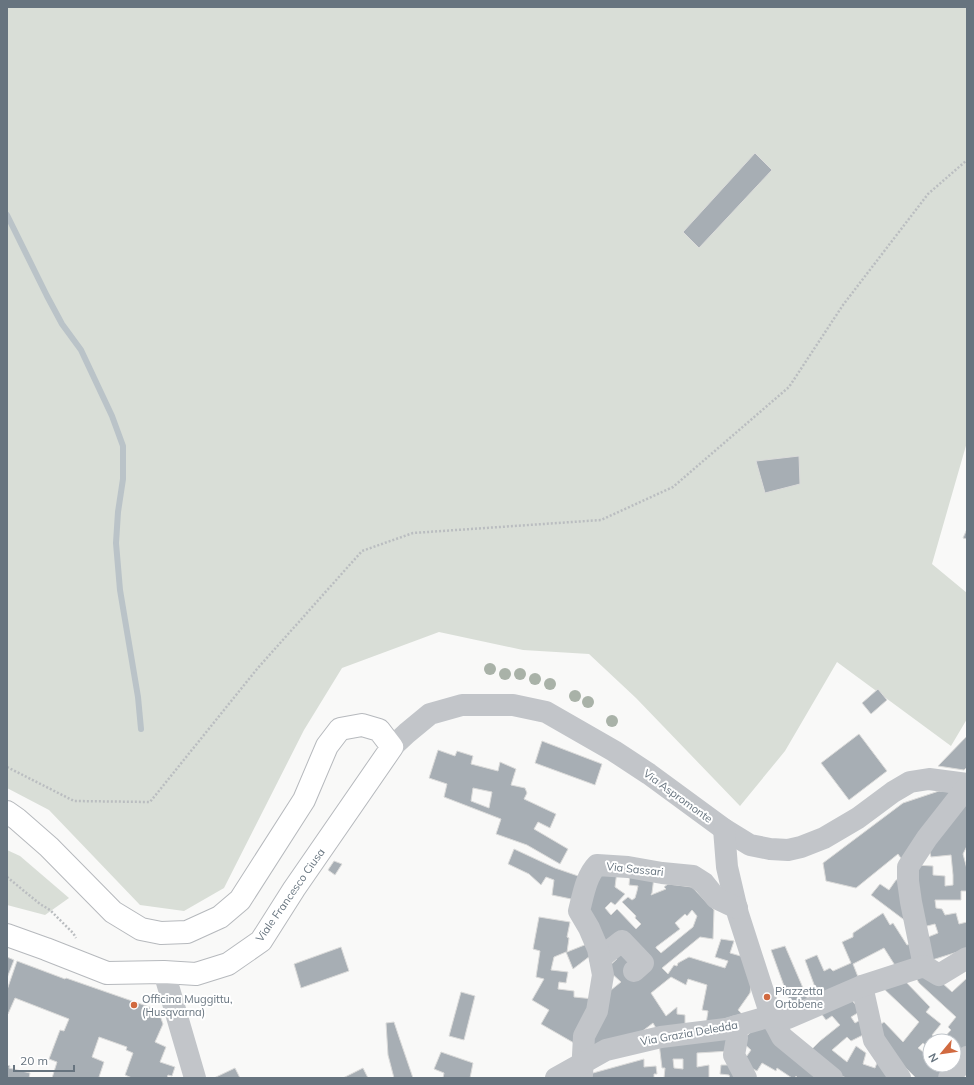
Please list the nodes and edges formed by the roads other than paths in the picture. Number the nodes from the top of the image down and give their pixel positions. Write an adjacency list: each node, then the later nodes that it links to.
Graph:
1 (392, 747): 3 (main road); 4 (street, Via Aspromonte); 11 (main road, Viale Francesco Ciusa)
2 (967, 785): 4 (street, Via Aspromonte); 9 (street)
3 (7, 812)
4 (724, 829): 5 (street)
5 (737, 908): 7 (street, Via Sassari); 13 (street)
6 (7, 936): 11 (main road, Viale Francesco Ciusa)
7 (600, 958): 10 (street); 16 (street, Via Sassari)
8 (967, 958): 9 (street)
9 (924, 966): 12 (street, Via Grazia Deledda)
10 (634, 971)
11 (164, 972): 17 (street)
12 (862, 986): 13 (street, Via Grazia Deledda); 21 (street)
13 (773, 1018): 14 (street, Via Grazia Deledda); 20 (street)
14 (736, 1026): 16 (street, Via Grazia Deledda); 19 (street)
15 (967, 1057): 22 (street)
16 (582, 1070): 18 (street, Via Grazia Deledda)
17 (195, 1078)
18 (556, 1078)
19 (746, 1078)
20 (832, 1078)
21 (900, 1078)
22 (949, 1078)

